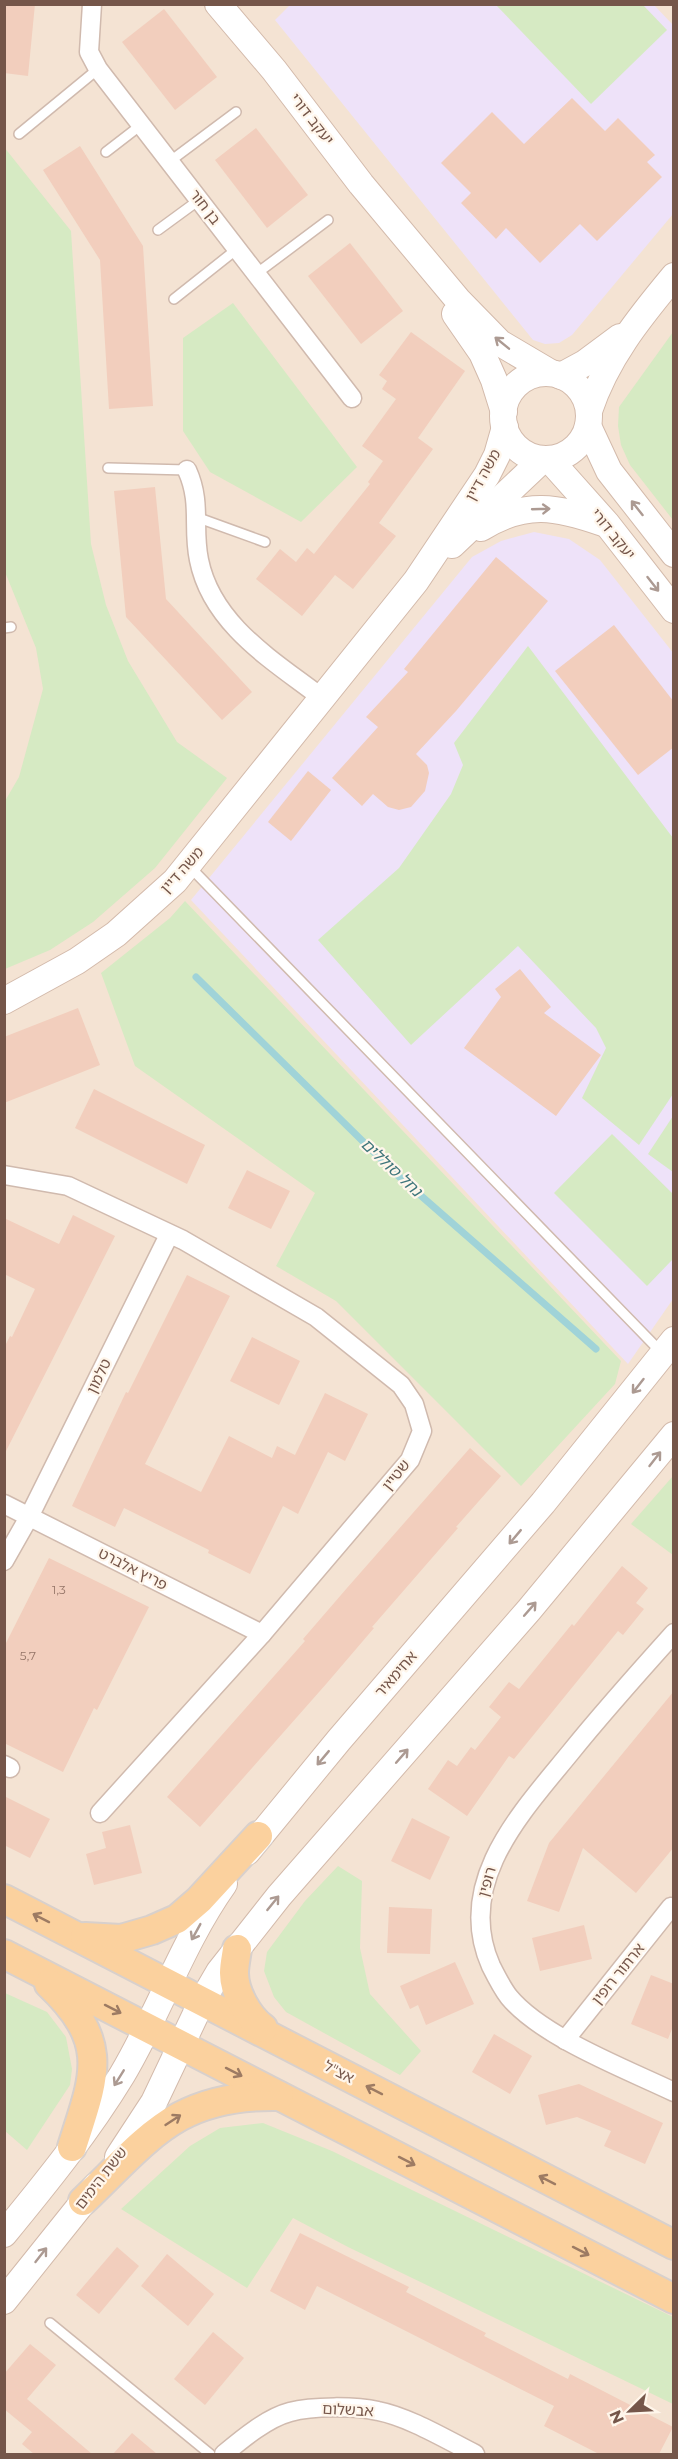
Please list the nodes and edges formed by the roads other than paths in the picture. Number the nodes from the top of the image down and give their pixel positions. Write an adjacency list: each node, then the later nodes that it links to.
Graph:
1 (92, 4): 3 (street, בן חור)
2 (218, 4): 12 (street, יעקב דורי)
3 (98, 69): 5 (street, בן חור); 6 (lane)
4 (236, 112): 8 (lane)
5 (141, 125): 7 (lane); 8 (street, בן חור)
6 (19, 135)
7 (106, 152)
8 (169, 162): 9 (street, בן חור)
9 (199, 200): 11 (lane); 13 (street, בן חור)
10 (328, 220): 14 (lane)
11 (158, 230)
12 (404, 237): 18 (street, יעקב דורי, one-way to 12); 20 (street, יעקב דורי)
13 (237, 249): 14 (street, בן חור); 16 (lane)
14 (256, 274): 19 (street, בן חור)
15 (674, 276): 17 (street)
16 (174, 299)
17 (631, 328): 18 (street); 21 (street)
18 (556, 374): 20 (street); 21 (street)
19 (352, 398)
20 (504, 419): 22 (street); 30 (street, משה דיין)
21 (589, 419): 22 (street); 29 (street, one-way to 21)
22 (546, 459): 26 (street, יעקב דורי); 28 (street, משה דיין)
23 (108, 468): 24 (lane)
24 (187, 470): 25 (street)
25 (196, 517): 27 (lane); 32 (street)
26 (607, 524): 28 (street, one-way to 26); 31 (street, יעקב דורי, one-way to 31)
27 (265, 542)
28 (450, 547): 30 (street, משה דיין)
29 (674, 554)
30 (416, 581): 32 (street, משה דיין)
31 (674, 610)
32 (322, 699): 33 (street, משה דיין)
33 (188, 866): 34 (street, משה דיין); 37 (lane)
34 (4, 1001)
35 (4, 1175): 36 (street, שטיין)
36 (169, 1235): 40 (street, טלמון); 43 (street, שטיין)
37 (669, 1347): 45 (street, אחימאיר, one-way to 45)
38 (674, 1435): 49 (street, one-way to 38)
39 (4, 1504): 40 (street, פריץ אלברט)
40 (29, 1516): 41 (street, טלמון); 43 (street, פריץ אלברט)
41 (4, 1561)
42 (674, 1633): 55 (street, רופין)
43 (262, 1634): 44 (street, שטיין)
44 (100, 1813)
45 (258, 1836): 48 (main road); 52 (street, אחימאיר, one-way to 52)
46 (4, 1899): 48 (main road, אצ"ל, one-way to 46)
47 (672, 1904): 55 (street, ארתור רופין)
48 (78, 1937): 52 (main road, אצ"ל)
49 (237, 1949): 53 (street); 56 (main road)
50 (4, 1954): 51 (main road)
51 (33, 1968): 54 (main road, one-way to 54); 60 (main road)
52 (168, 1984): 53 (main road, אצ"ל); 54 (street, אחימאיר)
53 (202, 2001): 56 (main road, אצ"ל); 57 (street)
54 (148, 2027): 57 (main road); 60 (street, one-way to 60)
55 (565, 2040): 58 (street, רופין)
56 (284, 2044): 63 (main road, אצ"ל, one-way to 56)
57 (182, 2045): 59 (main road, one-way to 59); 61 (street, ששת הימים)
58 (674, 2092)
59 (281, 2096): 61 (main road, one-way to 59); 64 (main road, one-way to 64)
60 (72, 2147): 62 (street)
61 (83, 2201): 65 (street, ששת הימים, one-way to 61)
62 (4, 2234)
63 (674, 2245)
64 (674, 2299)
65 (4, 2301)
66 (50, 2323): 67 (lane)
67 (210, 2454)
68 (224, 2454): 69 (street, אבשלום)
69 (475, 2454)

